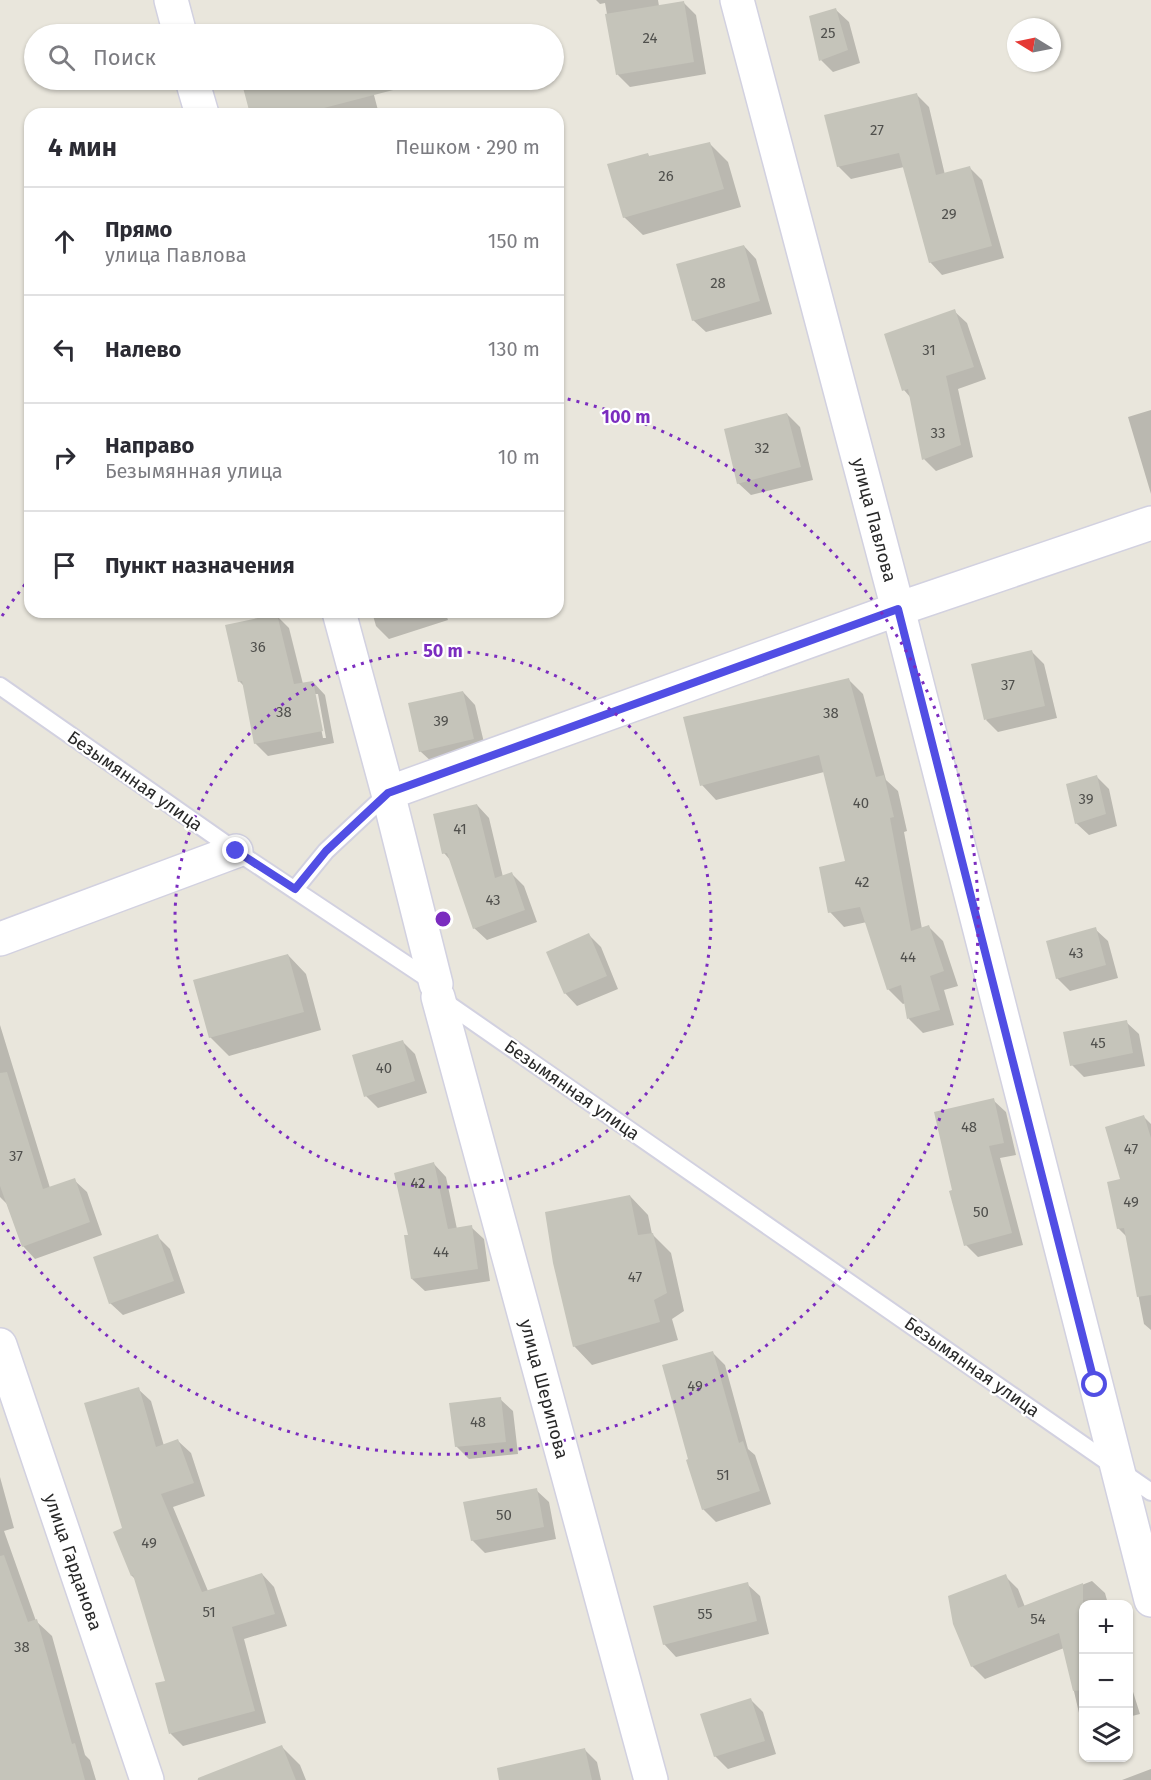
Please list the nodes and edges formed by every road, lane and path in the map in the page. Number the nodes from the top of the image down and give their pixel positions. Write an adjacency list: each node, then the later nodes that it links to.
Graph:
1 (171, 0): 3 (street)
2 (737, 0): 7 (street, улица Павлова)
3 (177, 24)
4 (195, 90): 5 (street)
5 (200, 108)
6 (1151, 523): 7 (street)
7 (898, 609): 10 (street); 16 (street, улица Павлова)
8 (341, 618): 10 (street, улица Шерипова)
9 (0, 686): 11 (lane, Безымянная улица)
10 (388, 793): 12 (lane); 14 (street, улица Шерипова)
11 (236, 851): 12 (lane, Безымянная улица); 13 (street)
12 (295, 889): 14 (lane, Безымянная улица)
13 (0, 939)
14 (437, 991): 16 (lane, Безымянная улица); 20 (street, улица Шерипова)
15 (0, 1345): 19 (street, улица Гарданова)
16 (1117, 1467): 17 (lane, Безымянная улица); 18 (street, улица Павлова)
17 (1151, 1492)
18 (1151, 1600)
19 (147, 1780)
20 (651, 1780)

